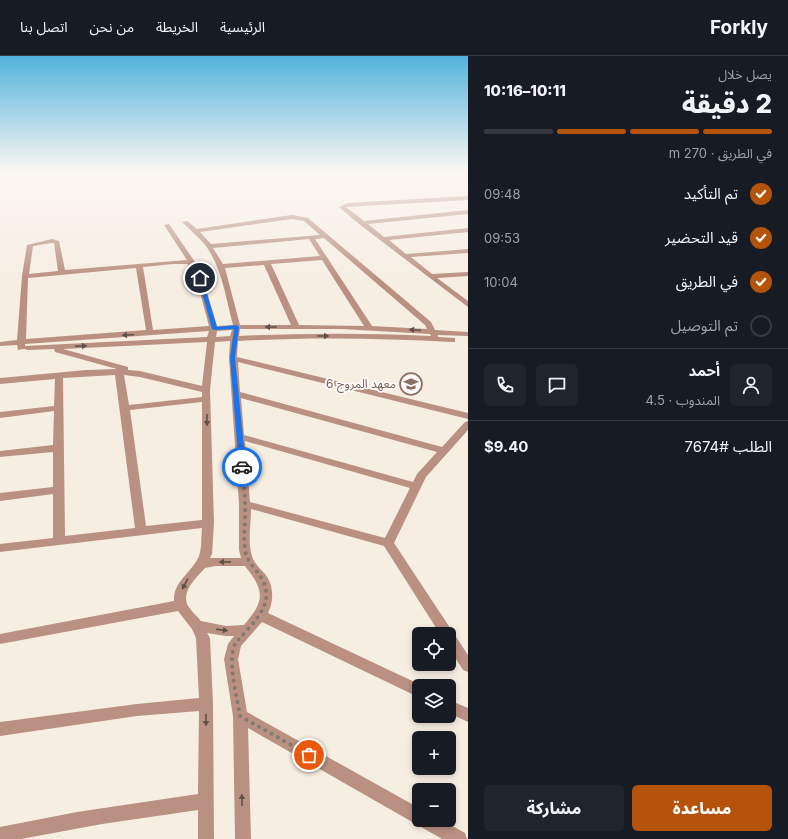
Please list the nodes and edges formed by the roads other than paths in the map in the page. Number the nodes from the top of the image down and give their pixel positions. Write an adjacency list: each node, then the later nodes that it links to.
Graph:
1 (343, 208): 4 (street)
2 (468, 212): 4 (street)
3 (185, 222): 7 (street)
4 (361, 223): 10 (street)
5 (167, 225): 17 (street)
6 (468, 230): 10 (street)
7 (196, 231): 8 (street); 12 (street)
8 (326, 236): 9 (street); 11 (street)
9 (311, 237): 12 (street); 13 (street)
10 (382, 239): 15 (street)
11 (336, 244): 13 (street); 32 (street)
12 (208, 246): 20 (street)
13 (317, 246): 16 (street)
14 (468, 251): 15 (street)
15 (405, 256): 24 (street)
16 (324, 258): 18 (street); 27 (street)
17 (192, 263): 19 (street); 30 (street)
18 (267, 263): 20 (street); 26 (street)
19 (139, 265): 21 (street); 29 (street)
20 (221, 266): 28 (street)
21 (62, 272): 23 (street); 23 (street)
22 (468, 274): 24 (street)
23 (25, 276): 35 (street)
24 (431, 276): 25 (street)
25 (468, 305)
26 (296, 326): 27 (street); 28 (street, one-way to 28)
27 (369, 328): 32 (street, one-way to 27)
28 (235, 332): 30 (street); 32 (street, one-way to 32); 38 (street)
29 (150, 333): 30 (street); 35 (street, one-way to 35)
30 (213, 334): 36 (street, one-way to 30); 44 (street)
31 (468, 334): 32 (street)
32 (435, 335): 33 (street)
33 (468, 341)
34 (0, 344): 35 (street)
35 (21, 345): 36 (street); 37 (street)
36 (48, 347): 40 (street)
37 (0, 348)
38 (233, 358): 43 (street); 48 (street)
39 (119, 372): 40 (street); 41 (street); 46 (street)
40 (140, 374): 44 (street)
41 (59, 376): 42 (street); 45 (street)
42 (0, 381)
43 (237, 394): 50 (street); 52 (street)
44 (206, 395): 46 (street); 58 (street, one-way to 58)
45 (58, 408): 47 (street); 51 (street)
46 (125, 408): 59 (street)
47 (0, 414)
48 (468, 416)
49 (468, 424): 52 (street)
50 (240, 436): 54 (street); 57 (street)
51 (58, 448): 53 (street); 55 (street)
52 (445, 451): 54 (street)
53 (0, 454)
54 (415, 486): 61 (street)
55 (58, 490): 56 (street); 60 (street)
56 (0, 497)
57 (245, 504): 61 (street); 63 (street)
58 (208, 523): 59 (street); 64 (street)
59 (141, 530): 60 (street)
60 (59, 541): 62 (street)
61 (388, 543): 68 (street)
62 (0, 548)
63 (248, 562): 64 (street, one-way to 64); 66 (street)
64 (202, 564): 65 (street, one-way to 65)
65 (180, 605): 67 (street); 70 (street)
66 (260, 615): 69 (street); 73 (street)
67 (197, 626): 69 (street, one-way to 69); 74 (street)
68 (442, 627)
69 (246, 630): 77 (street)
70 (0, 639)
71 (456, 648): 72 (street)
72 (468, 666)
73 (412, 689)
74 (206, 704): 78 (street); 79 (street, one-way to 79)
75 (456, 709): 76 (street)
76 (468, 715)
77 (240, 716): 80 (street); 84 (street, one-way to 77)
78 (0, 729)
79 (205, 801): 82 (street); 83 (street)
80 (412, 813)
81 (438, 827): 85 (street)
82 (0, 835)
83 (206, 839)
84 (243, 839)
85 (459, 839)

